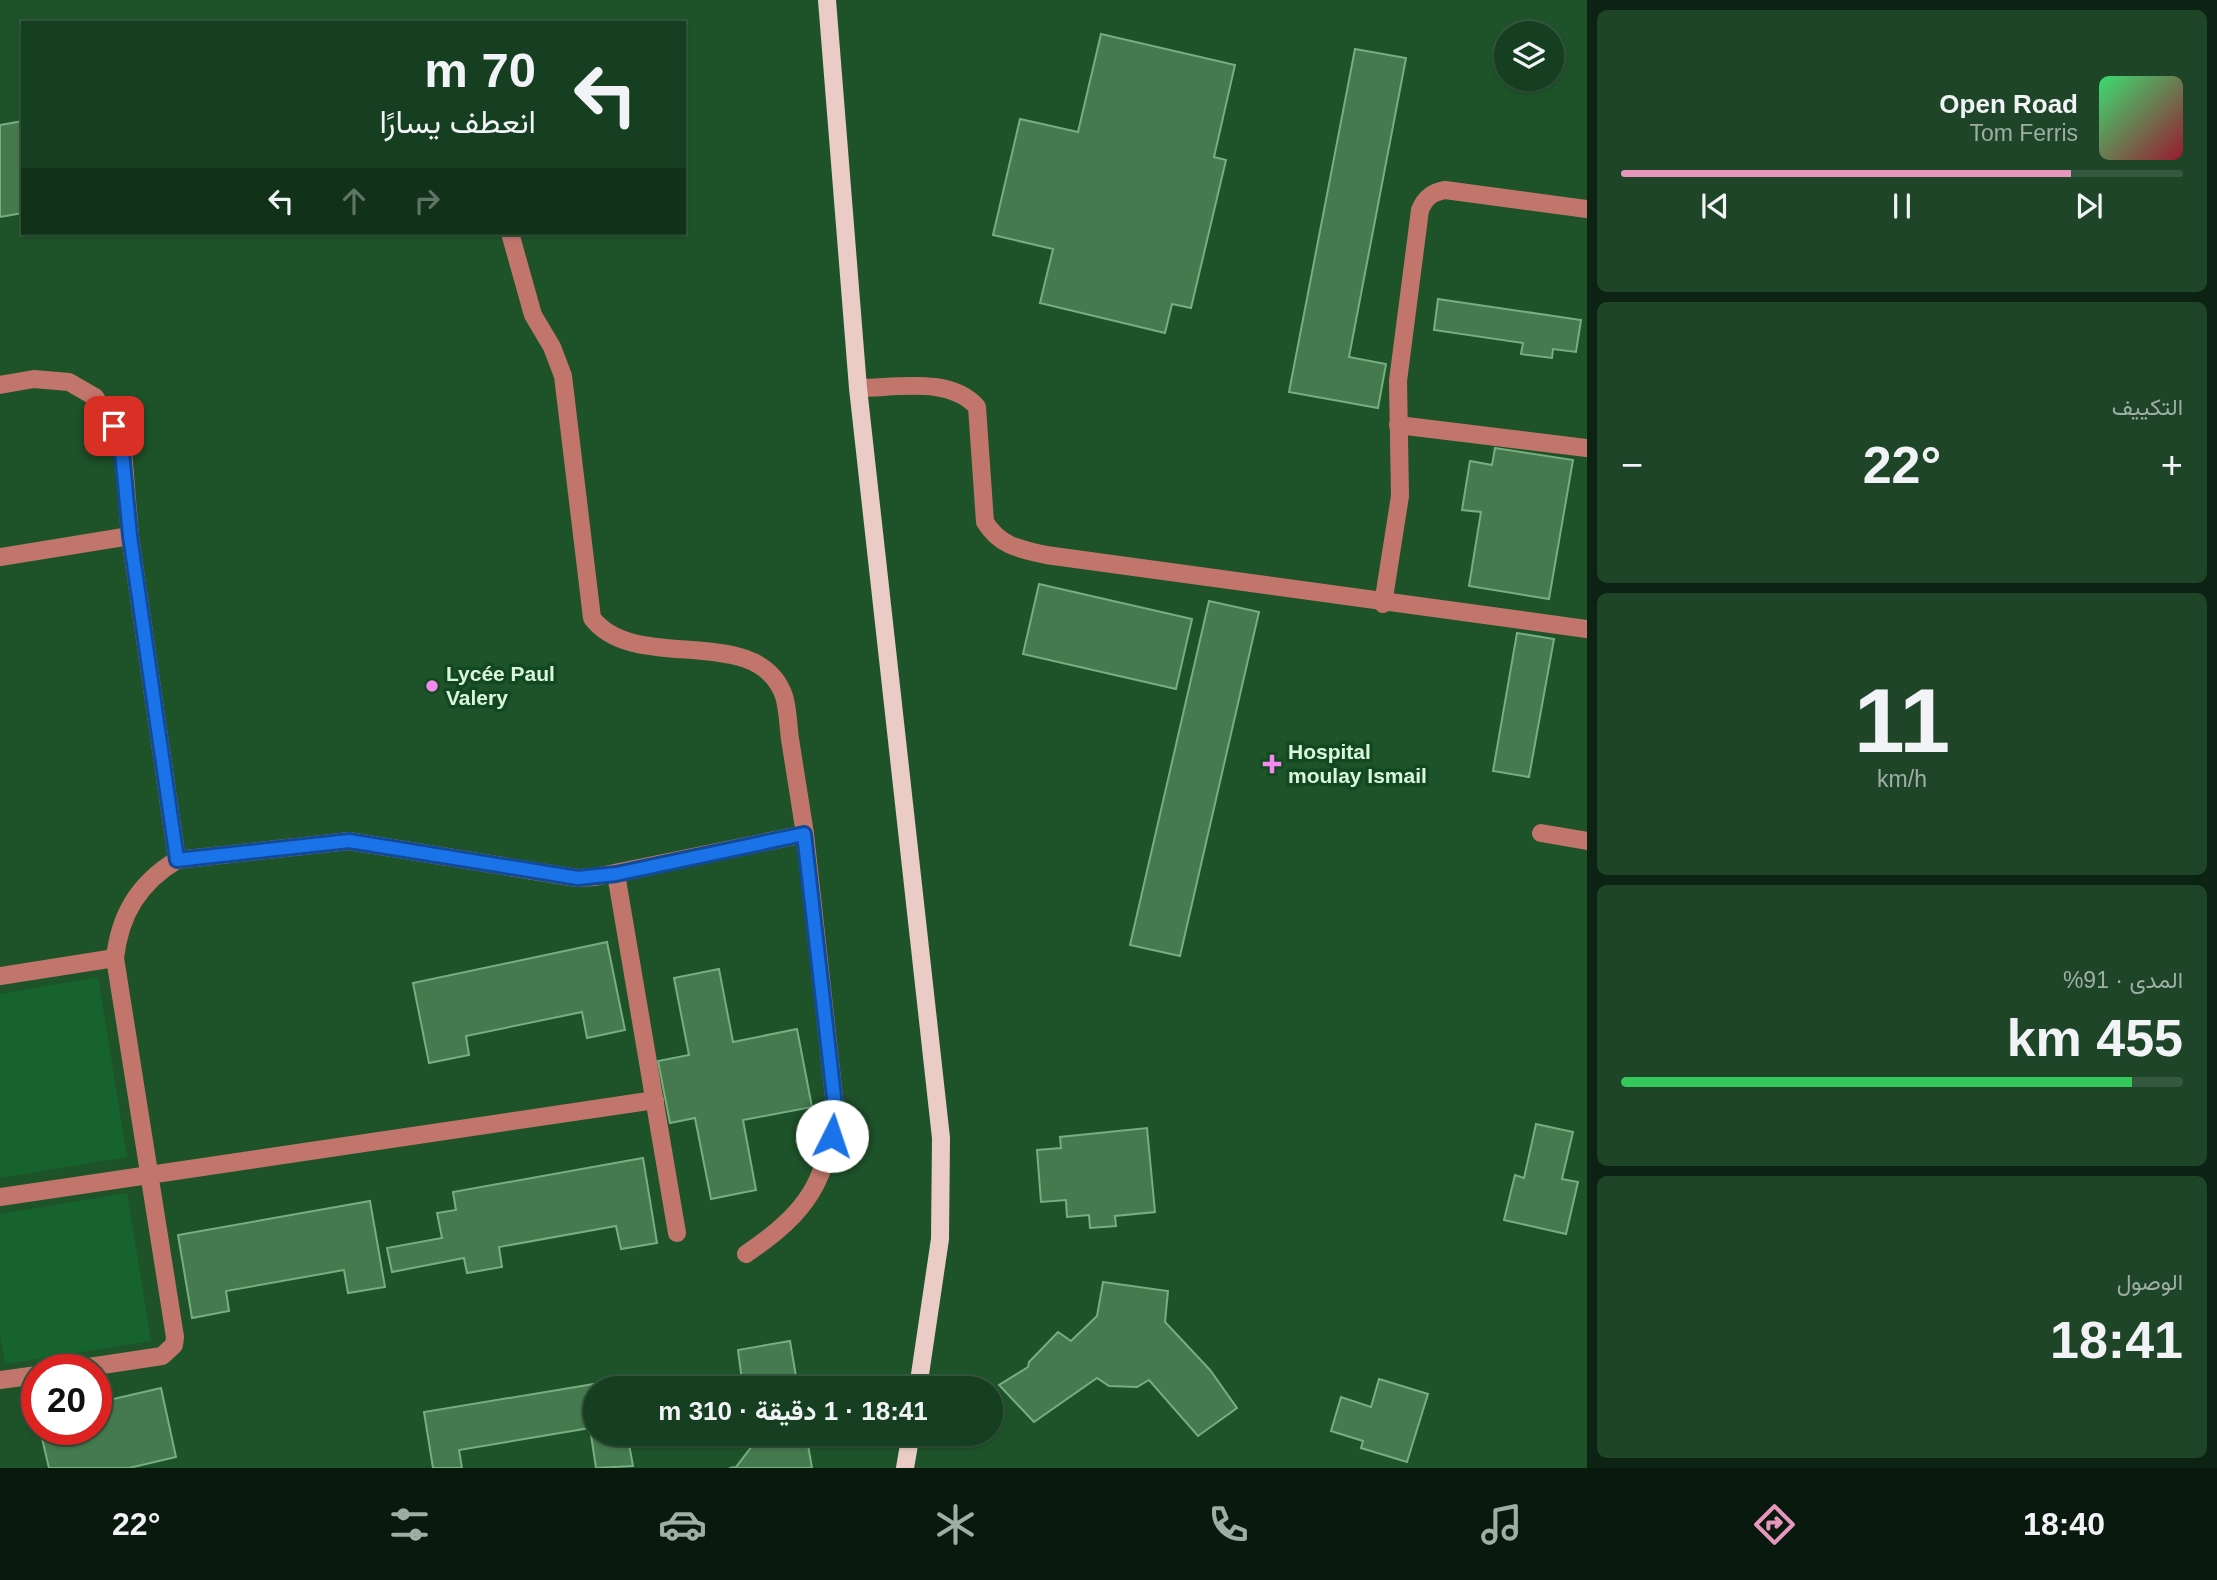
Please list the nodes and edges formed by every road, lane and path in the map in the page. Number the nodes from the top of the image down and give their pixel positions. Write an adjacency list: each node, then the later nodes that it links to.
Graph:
1 (827, 0): 5 (main road)
2 (1587, 209): 6 (lane)
3 (511, 235): 13 (lane)
4 (0, 385): 8 (lane)
5 (858, 387): 10 (lane); 25 (main road)
6 (1398, 425): 7 (lane); 10 (lane)
7 (1587, 448)
8 (130, 536): 9 (lane); 15 (lane)
9 (0, 557)
10 (1383, 604): 11 (lane)
11 (1587, 629)
12 (1541, 833): 14 (lane)
13 (804, 834): 16 (lane); 23 (lane)
14 (1587, 841)
15 (177, 860): 16 (lane); 17 (lane)
16 (616, 874): 19 (lane)
17 (115, 958): 18 (lane); 20 (lane)
18 (0, 976)
19 (655, 1100): 20 (lane); 22 (lane)
20 (150, 1175): 21 (lane); 24 (lane)
21 (0, 1197)
22 (677, 1233)
23 (746, 1254)
24 (112, 1364)
25 (920, 1376)
26 (21, 1377): 27 (lane)
27 (0, 1380)
28 (909, 1446): 29 (main road)
29 (905, 1468)

